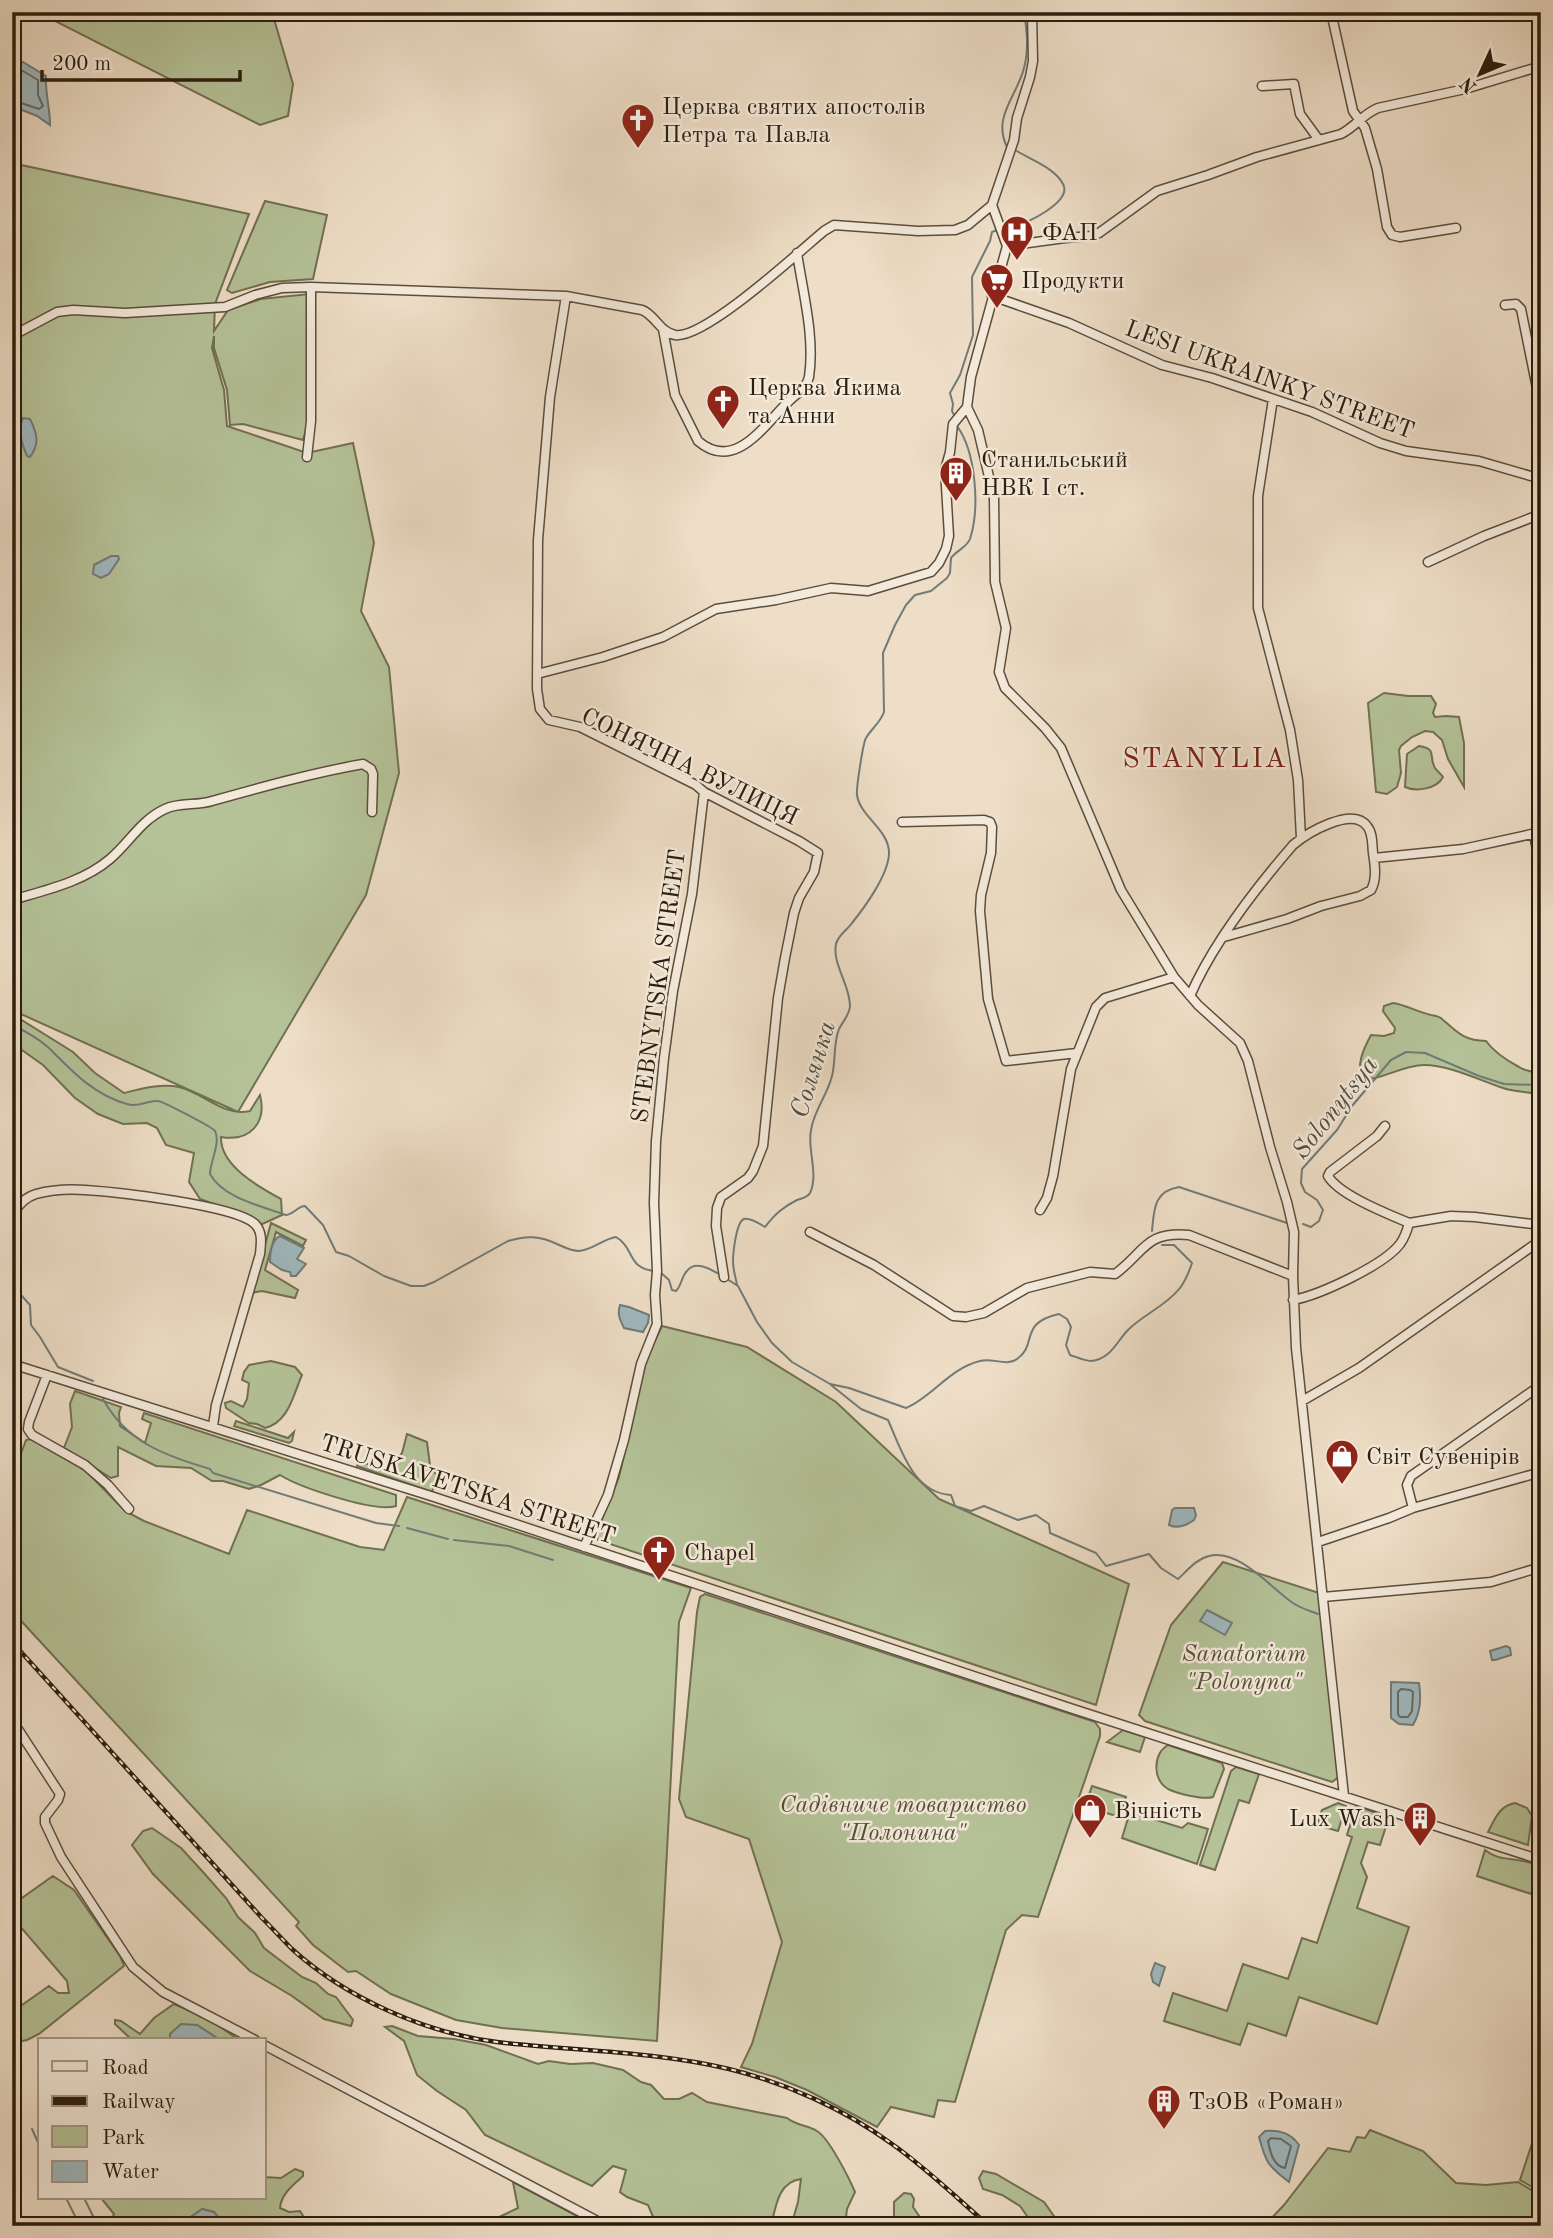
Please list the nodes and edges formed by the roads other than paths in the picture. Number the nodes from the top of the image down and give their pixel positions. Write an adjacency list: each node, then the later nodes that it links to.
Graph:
1 (1032, 12): 7 (street)
2 (1331, 12): 5 (street)
3 (1541, 66): 5 (street)
4 (1262, 86): 6 (street)
5 (1360, 120): 6 (street); 8 (street)
6 (1319, 140): 9 (street)
7 (992, 205): 9 (street); 10 (street)
8 (1456, 228)
9 (1007, 246): 13 (street)
10 (797, 253): 15 (street); 15 (street)
11 (311, 287): 12 (street); 16 (street); 20 (street)
12 (565, 296): 15 (street); 25 (street, СОНЯЧНА ВУЛИЦЯ)
13 (992, 296): 17 (street, LESI UKRAINKY STREET); 18 (street)
14 (1505, 305): 19 (street)
15 (663, 329)
16 (12, 336)
17 (1273, 399): 21 (street, LESI UKRAINKY STREET); 30 (street)
18 (967, 407): 25 (street); 35 (street)
19 (1541, 408)
20 (307, 457)
21 (1541, 479)
22 (1539, 514): 23 (street); 24 (street)
23 (1541, 533)
24 (1428, 562)
25 (537, 674): 26 (street, СОНЯЧНА ВУЛИЦЯ)
26 (704, 792): 46 (street, СОНЯЧНА ВУЛИЦЯ); 57 (street, STEBNYTSKA STREET)
27 (372, 812): 33 (street)
28 (902, 822): 37 (street)
29 (1537, 834): 31 (street); 32 (street)
30 (1301, 838): 31 (street); 34 (street)
31 (1374, 858): 34 (street)
32 (1541, 868)
33 (12, 900)
34 (1224, 937): 36 (street)
35 (1174, 977): 36 (street); 37 (street)
36 (1190, 996): 45 (street)
37 (1077, 1053): 39 (street)
38 (1385, 1126): 41 (street)
39 (1041, 1210)
40 (12, 1215): 52 (street)
41 (1409, 1223): 42 (street); 47 (street)
42 (1541, 1225)
43 (810, 1232): 45 (street)
44 (1541, 1240): 51 (street)
45 (1293, 1276): 47 (street)
46 (724, 1277)
47 (1293, 1300): 51 (street)
48 (12, 1364): 49 (street, TRUSKAVETSKA STREET)
49 (47, 1375): 52 (street, TRUSKAVETSKA STREET); 55 (street)
50 (1541, 1385): 54 (street)
51 (1302, 1401): 56 (street)
52 (213, 1426): 57 (street, TRUSKAVETSKA STREET)
53 (1541, 1472): 54 (street)
54 (1413, 1508): 56 (street)
55 (129, 1509)
56 (1318, 1542): 59 (street)
57 (584, 1547): 61 (street, TRUSKAVETSKA STREET)
58 (1541, 1567): 59 (street)
59 (1323, 1597): 61 (street)
60 (12, 1720): 63 (street)
61 (1344, 1793): 62 (street)
62 (1541, 1860)
63 (251, 2038)
64 (266, 2046): 65 (street)
65 (607, 2226)

